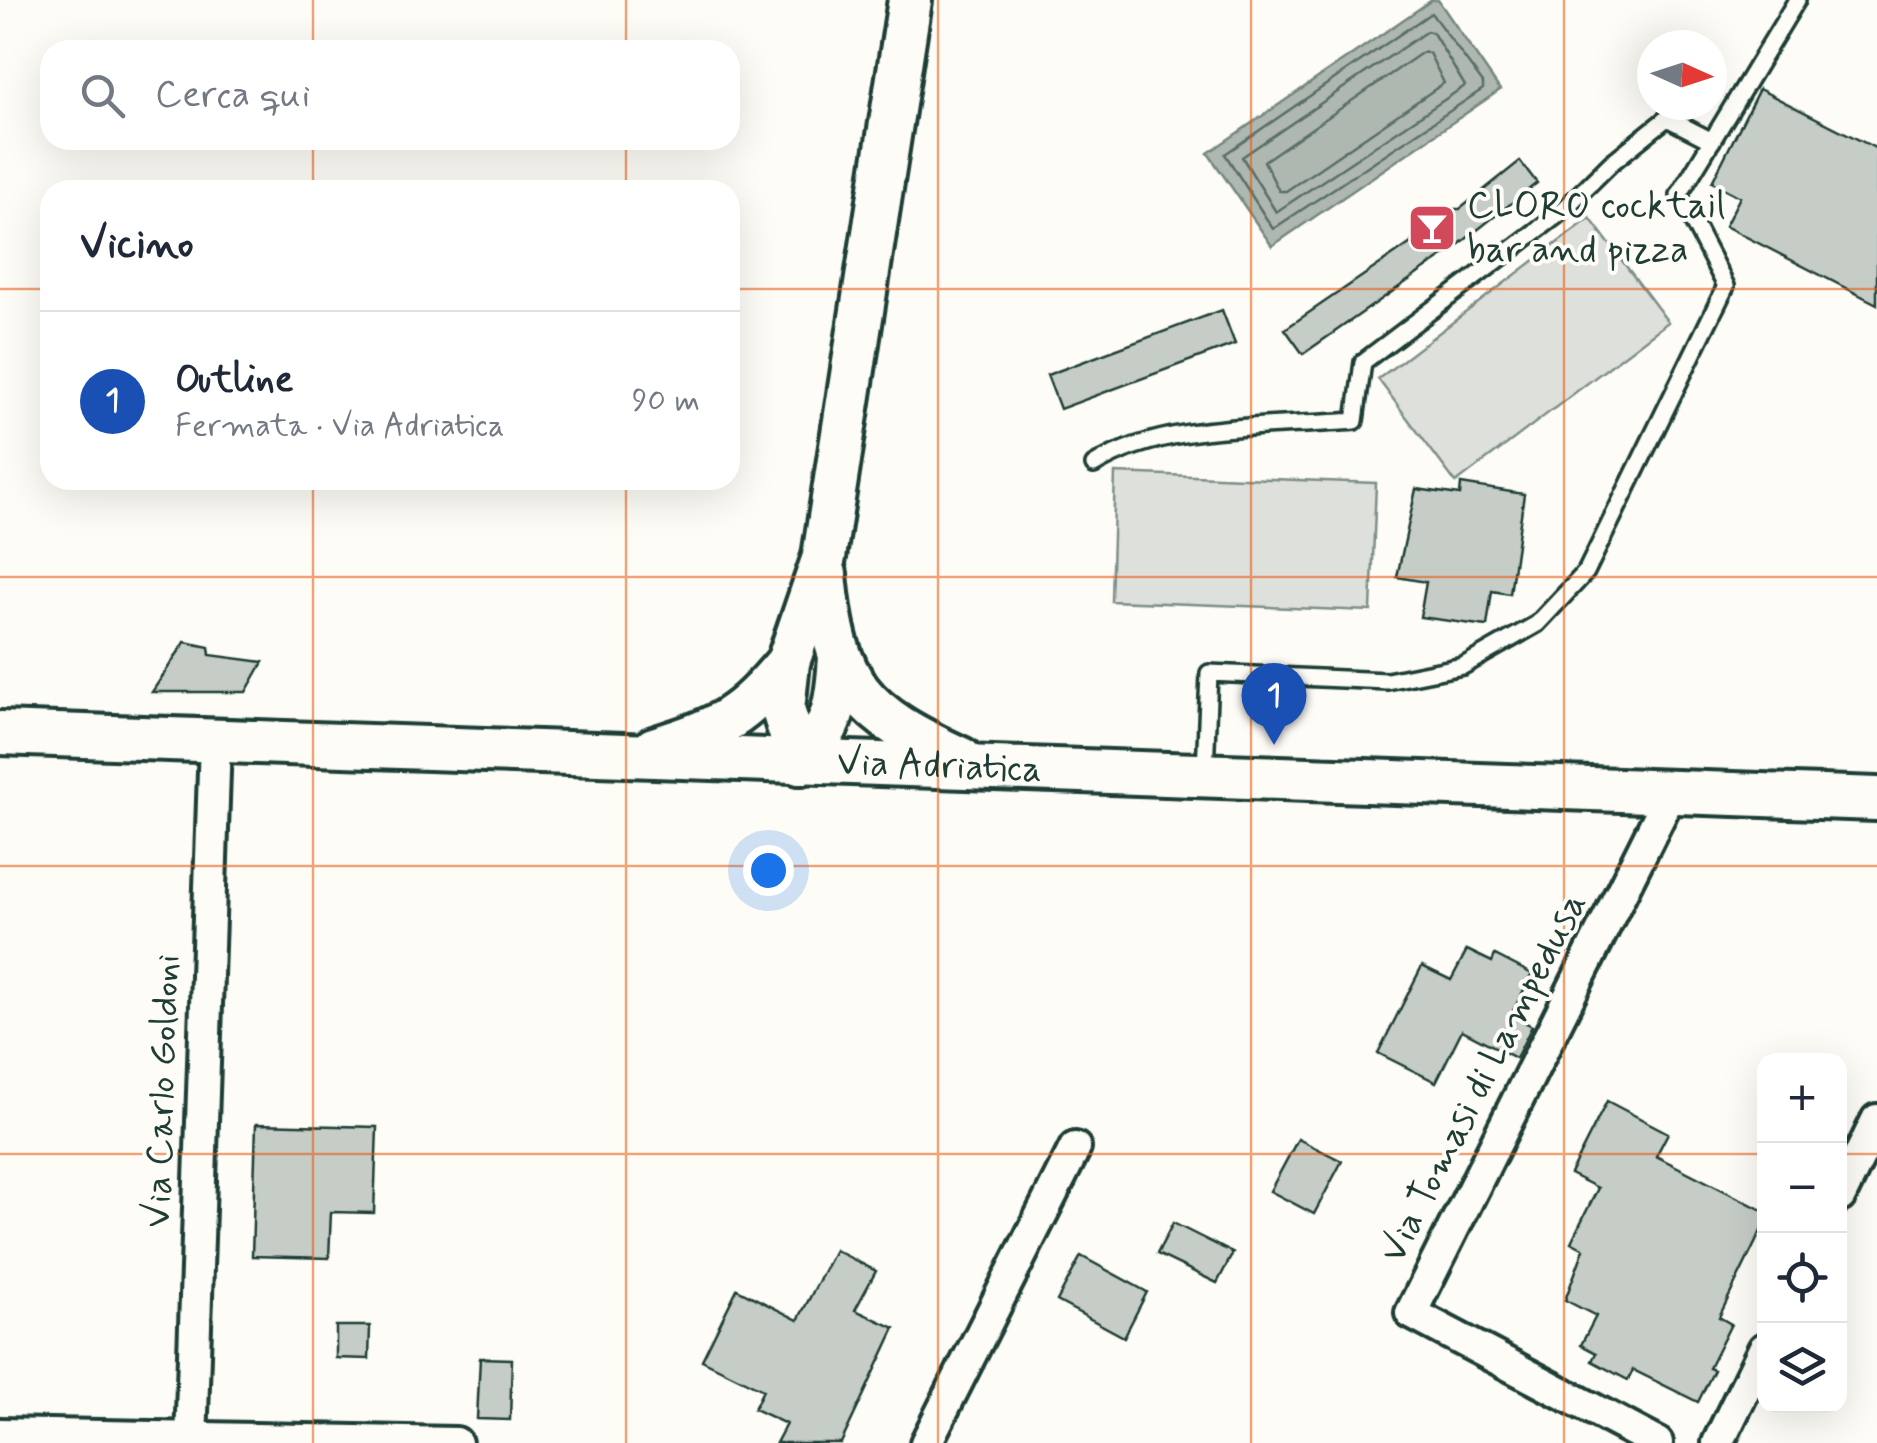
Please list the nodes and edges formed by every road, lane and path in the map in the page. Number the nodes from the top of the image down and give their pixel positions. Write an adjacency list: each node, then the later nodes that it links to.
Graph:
1 (910, 0): 5 (street)
2 (1797, 0): 3 (lane)
3 (1712, 142): 4 (lane); 13 (lane)
4 (1094, 465)
5 (824, 557): 6 (street); 7 (street)
6 (840, 657): 11 (street); 12 (street)
7 (788, 662): 10 (street); 11 (street)
8 (0, 733): 9 (street, Via Adriatica)
9 (215, 742): 10 (street, Via Adriatica); 21 (street, Via Carlo Goldoni)
10 (630, 757): 11 (street, Via Adriatica)
11 (800, 763): 12 (street, Via Adriatica)
12 (980, 768): 13 (street, Via Adriatica)
13 (1205, 774): 14 (street, Via Adriatica)
14 (1672, 792): 15 (street, Via Adriatica); 24 (street, Via Tomasi di Lampedusa)
15 (1877, 799)
16 (1877, 1120): 18 (street)
17 (1074, 1148): 23 (street)
18 (1847, 1182)
19 (1757, 1363): 25 (street)
20 (0, 1434): 21 (street)
21 (191, 1440): 22 (street)
22 (456, 1443)
23 (926, 1443)
24 (1657, 1443)
25 (1718, 1443)

